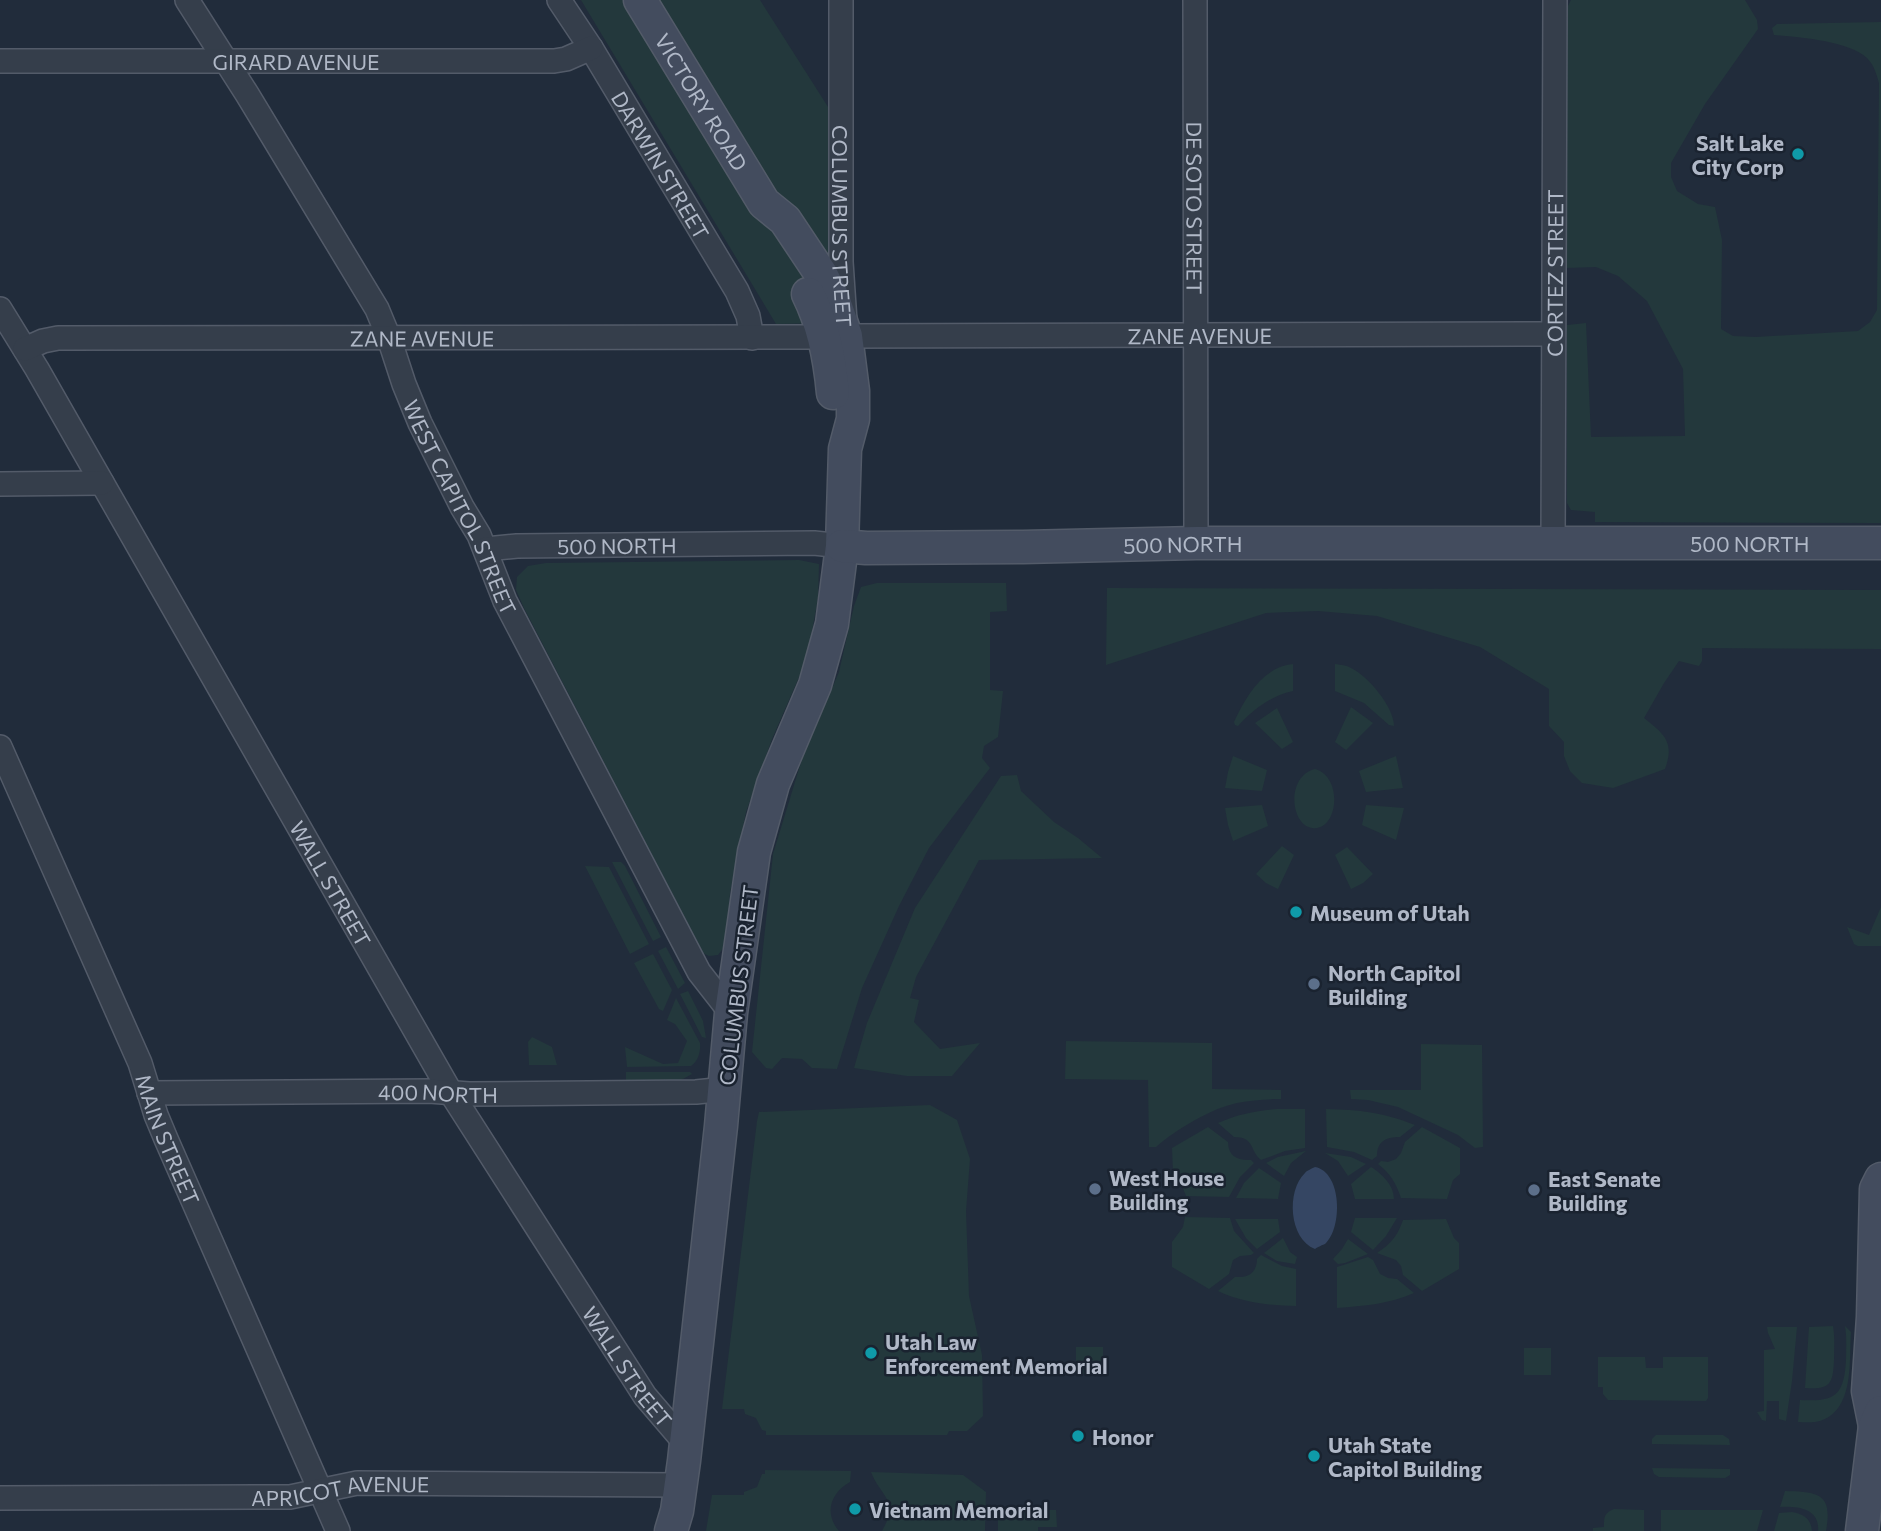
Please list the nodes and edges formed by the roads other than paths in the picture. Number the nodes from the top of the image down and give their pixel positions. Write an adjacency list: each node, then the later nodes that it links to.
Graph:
1 (187, 0): 9 (street, WEST CAPITOL STREET)
2 (559, 0): 7 (street, DARWIN STREET)
3 (640, 0): 13 (main road, VICTORY ROAD)
4 (841, 0): 13 (street, COLUMBUS STREET)
5 (1195, 0): 12 (street, DE SOTO STREET)
6 (1555, 0): 11 (street, CORTEZ STREET)
7 (591, 48): 9 (street, GIRARD AVENUE); 15 (street, DARWIN STREET)
8 (0, 61): 9 (street, GIRARD AVENUE)
9 (226, 61): 14 (street, WEST CAPITOL STREET)
10 (0, 309): 16 (street, WALL STREET)
11 (1553, 334): 12 (street, ZANE AVENUE); 20 (street, CORTEZ STREET)
12 (1195, 335): 13 (street, ZANE AVENUE); 19 (street, DE SOTO STREET)
13 (835, 336): 15 (street, ZANE AVENUE); 22 (main road, COLUMBUS STREET)
14 (390, 338): 15 (street, ZANE AVENUE); 16 (street, ZANE AVENUE); 23 (street, WEST CAPITOL STREET)
15 (752, 338)
16 (25, 349): 17 (street, WALL STREET)
17 (102, 483): 18 (street); 27 (street, WALL STREET)
18 (0, 484)
19 (1196, 543): 20 (main road, 500 NORTH); 22 (main road, 500 NORTH)
20 (1553, 544): 21 (main road, 500 NORTH)
21 (1881, 544)
22 (842, 546): 23 (street, 500 NORTH); 25 (main road, COLUMBUS STREET)
23 (486, 549): 25 (street, WEST CAPITOL STREET)
24 (0, 747): 28 (street, MAIN STREET)
25 (731, 1013): 26 (main road, COLUMBUS STREET)
26 (725, 1089): 27 (street, 400 NORTH); 31 (main road, COLUMBUS STREET)
27 (451, 1093): 28 (street, 400 NORTH); 31 (street, WALL STREET)
28 (149, 1094): 33 (street, MAIN STREET)
29 (1881, 1179): 30 (main road)
30 (1878, 1419): 37 (main road)
31 (686, 1444): 32 (main road, COLUMBUS STREET)
32 (681, 1485): 33 (street, APRICOT AVENUE); 36 (main road, COLUMBUS STREET)
33 (320, 1491): 34 (street, APRICOT AVENUE); 35 (street, MAIN STREET)
34 (0, 1497)
35 (338, 1531)
36 (671, 1531)
37 (1862, 1531)

